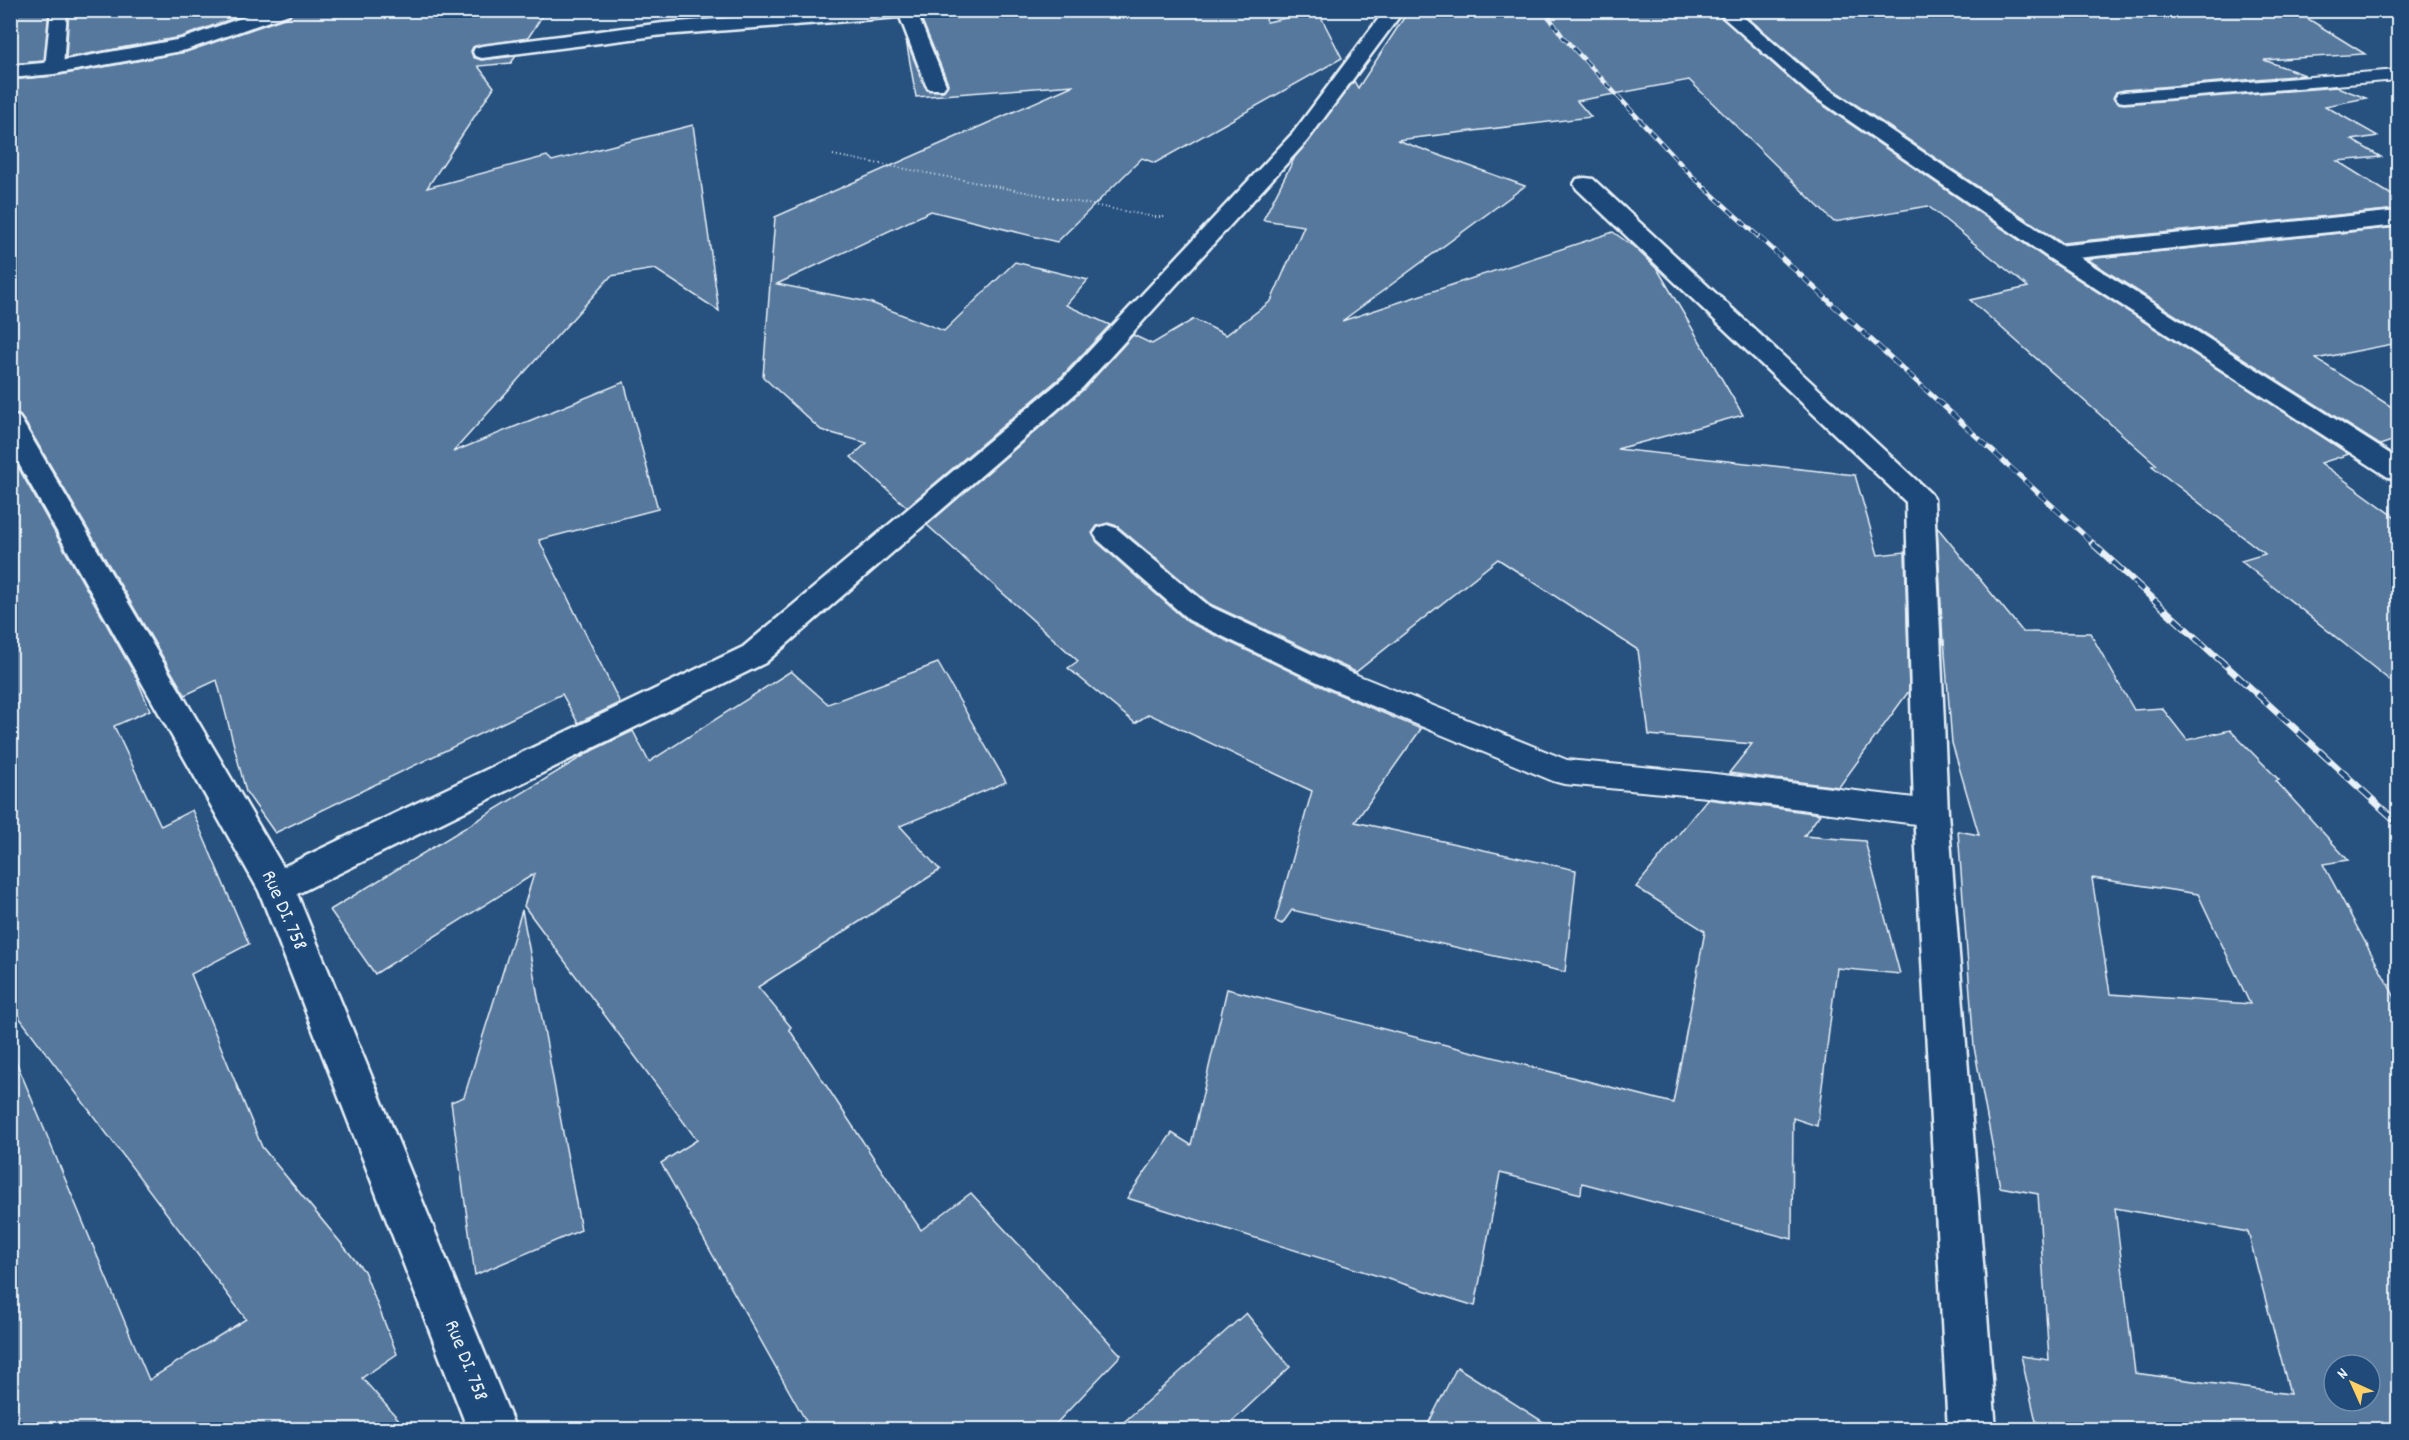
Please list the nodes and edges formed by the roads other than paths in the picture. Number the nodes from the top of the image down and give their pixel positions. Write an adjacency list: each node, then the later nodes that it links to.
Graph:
1 (59, 10): 8 (lane)
2 (284, 10): 8 (street)
3 (922, 10): 6 (street)
4 (1395, 10): 20 (street)
5 (1725, 10): 15 (street)
6 (907, 11): 7 (street); 11 (street)
7 (482, 52)
8 (54, 68): 9 (street)
9 (10, 72)
10 (2398, 75): 12 (lane)
11 (936, 86)
12 (2124, 97)
13 (1585, 184): 19 (street)
14 (2398, 218): 15 (street)
15 (2057, 253): 17 (street)
16 (10, 423): 20 (street, Rue DI. 758)
17 (2398, 471)
18 (1107, 534): 19 (lane)
19 (1931, 813): 22 (street)
20 (276, 887): 21 (street, Rue DI. 758)
21 (492, 1430)
22 (1972, 1430)

